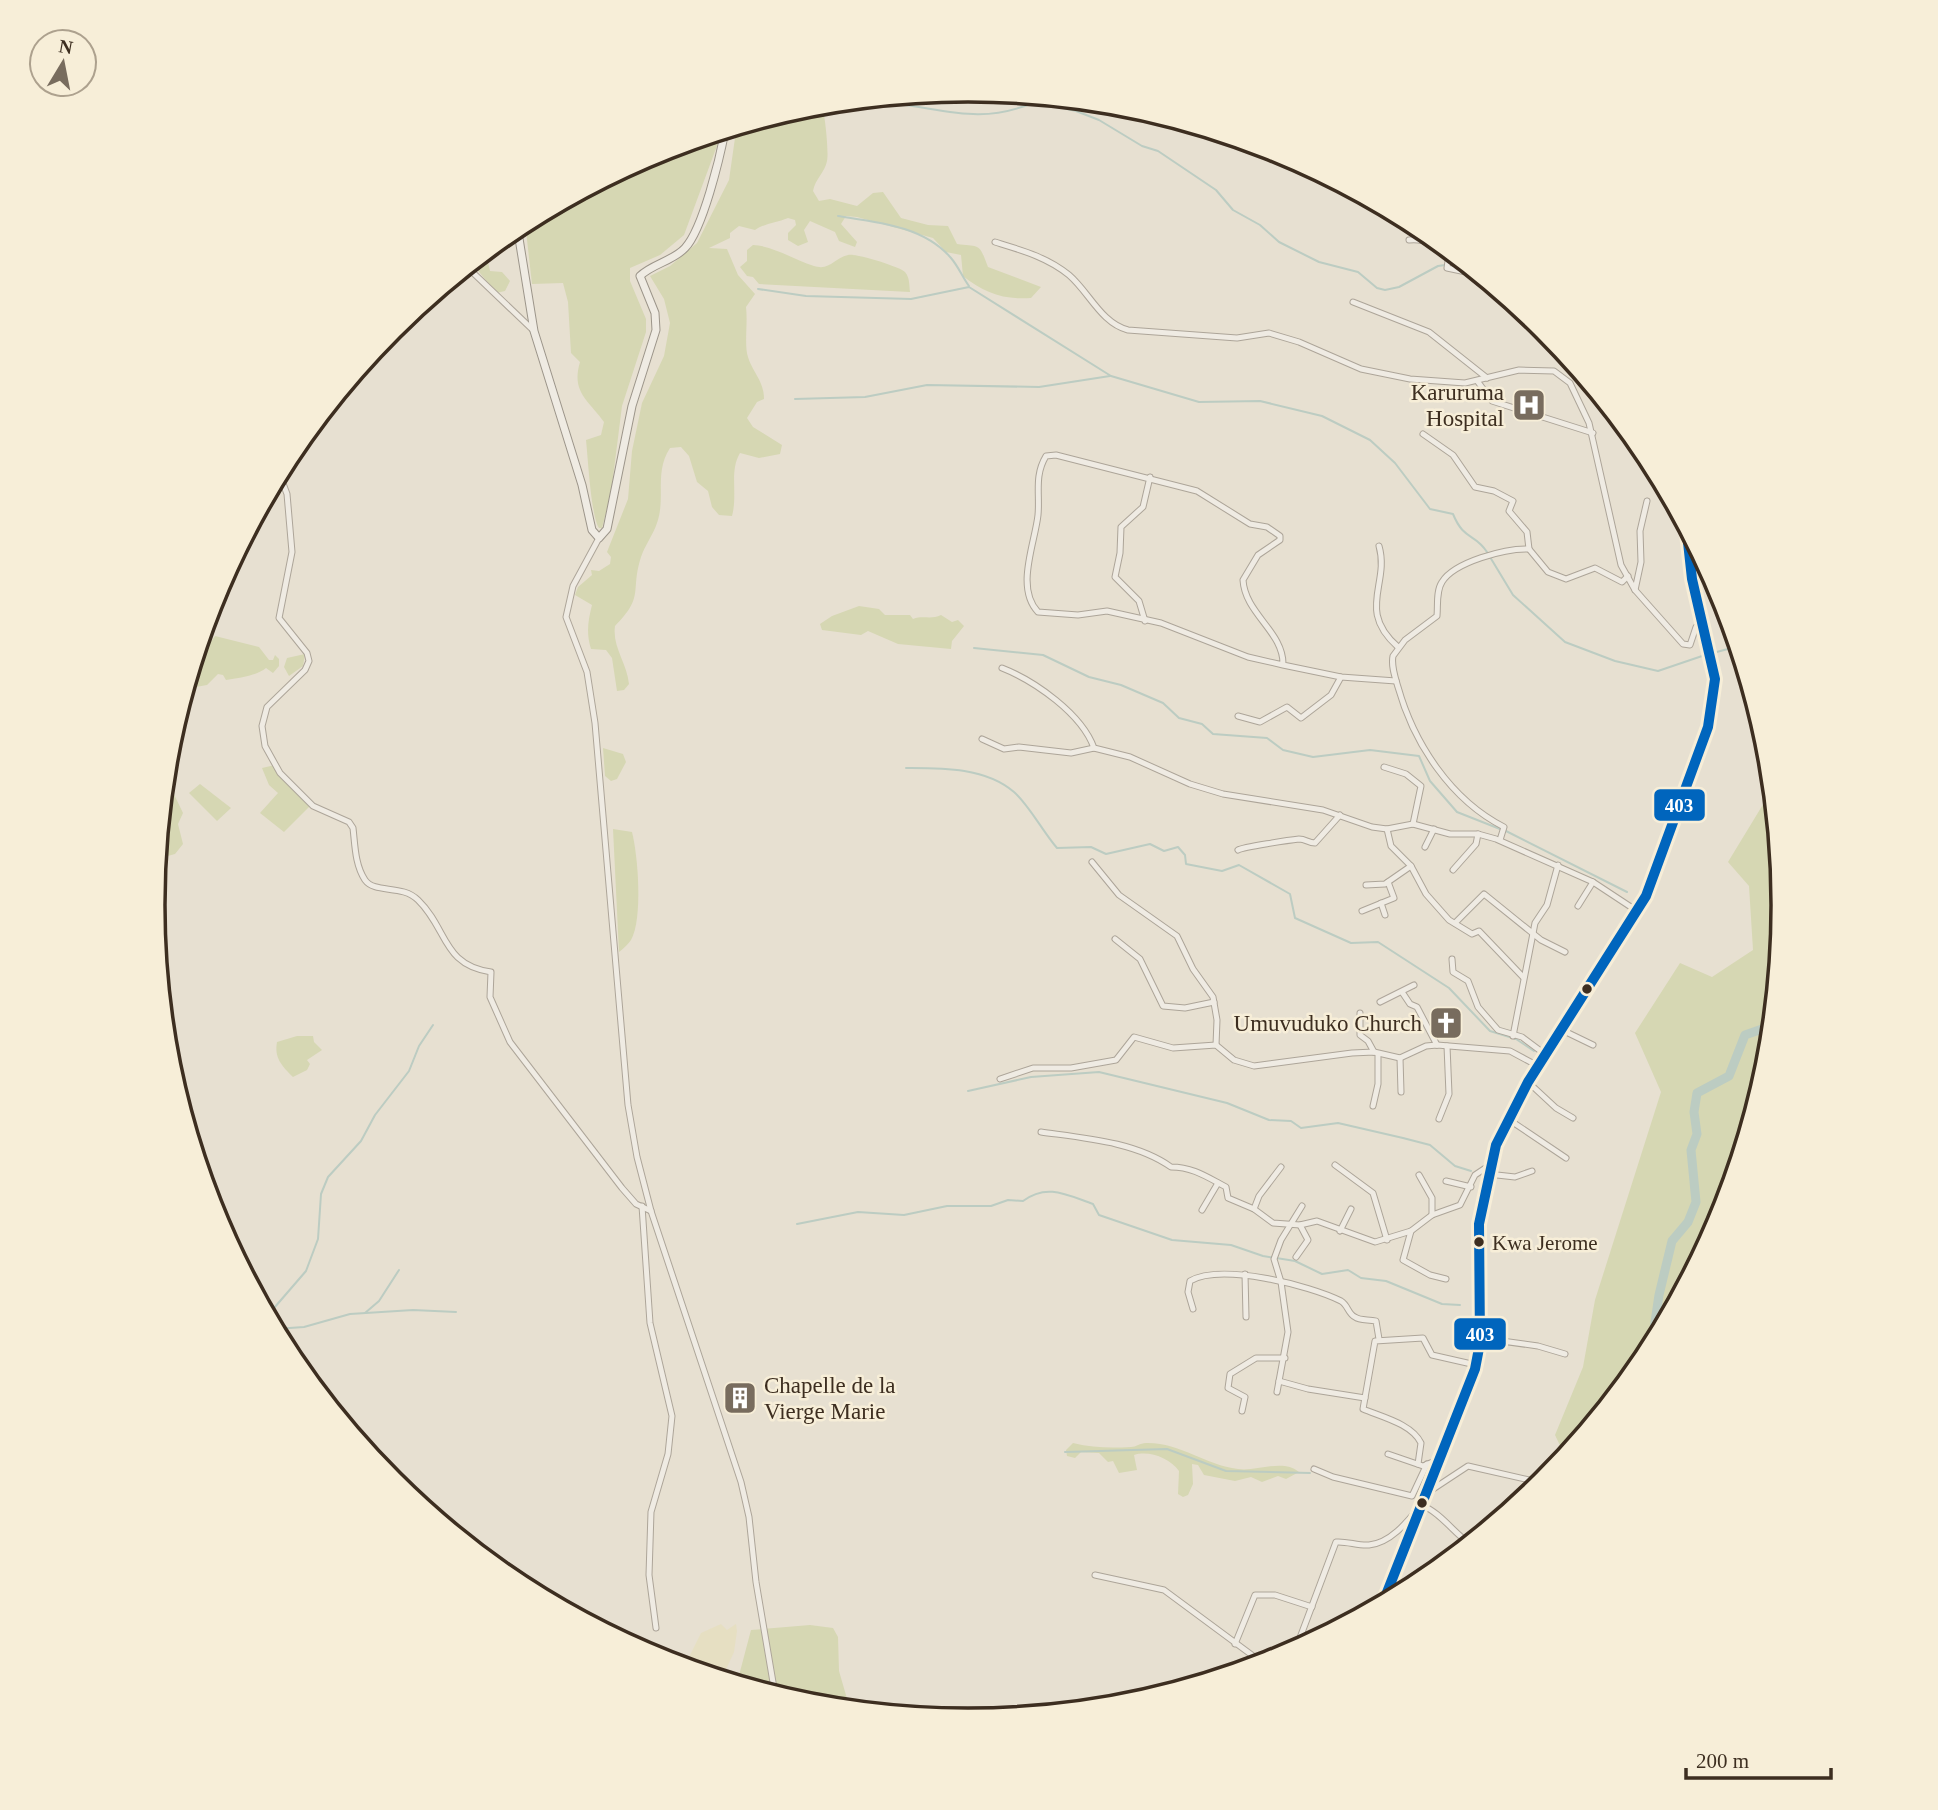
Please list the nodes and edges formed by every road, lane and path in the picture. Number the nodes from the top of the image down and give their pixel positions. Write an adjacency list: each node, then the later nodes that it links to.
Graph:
1 (723, 140): 18 (main road)
2 (519, 240): 10 (main road)
3 (1409, 240): 4 (street)
4 (1419, 240)
5 (995, 242): 12 (street)
6 (1448, 261): 7 (street)
7 (1462, 271)
8 (474, 273): 10 (street)
9 (1353, 302): 11 (street)
10 (534, 331): 18 (main road)
11 (1487, 378): 12 (street); 13 (street)
12 (1478, 382): 13 (street)
13 (1593, 433): 22 (street)
14 (1423, 434): 21 (street)
15 (1150, 477): 24 (street); 24 (street); 27 (street)
16 (284, 486): 93 (street)
17 (1647, 501): 23 (street)
18 (599, 538): 98 (street)
19 (1687, 544): 25 (highway)
20 (1379, 546): 26 (street)
21 (1529, 549): 22 (street); 26 (street)
22 (1628, 576): 23 (street)
23 (1635, 590): 25 (street)
24 (1145, 621): 27 (street)
25 (1704, 626): 53 (highway)
26 (1398, 647): 30 (street)
27 (1283, 665): 29 (street)
28 (1002, 668): 33 (street)
29 (1341, 677): 30 (street); 31 (street)
30 (1396, 681): 40 (street)
31 (1238, 716)
32 (982, 739): 33 (street)
33 (1094, 748): 35 (street)
34 (1384, 767): 36 (street)
35 (1340, 815): 37 (street); 42 (street)
36 (1413, 824): 37 (street); 38 (street)
37 (1387, 829): 45 (street)
38 (1434, 829): 39 (street); 41 (street)
39 (1478, 834): 40 (street); 46 (street)
40 (1500, 840): 44 (street)
41 (1425, 847)
42 (1238, 850)
43 (1092, 862): 63 (street)
44 (1558, 865): 48 (street); 56 (street)
45 (1410, 866): 47 (street); 55 (street)
46 (1453, 870)
47 (1388, 882): 49 (street); 50 (street)
48 (1593, 882): 51 (street); 53 (street)
49 (1366, 885)
50 (1381, 904): 52 (street); 54 (street)
51 (1578, 906)
52 (1362, 911)
53 (1637, 911): 66 (highway)
54 (1385, 915)
55 (1455, 923): 56 (street); 60 (street)
56 (1534, 932): 58 (street); 60 (street)
57 (1115, 939): 63 (street)
58 (1565, 952)
59 (1452, 959): 67 (street)
60 (1523, 977): 67 (street)
61 (1414, 985): 62 (street)
62 (1402, 992): 64 (street); 69 (street)
63 (1214, 1002): 68 (street)
64 (1380, 1002)
65 (1360, 1013): 72 (street)
66 (1562, 1030): 70 (street); 73 (highway)
67 (1513, 1035): 73 (street)
68 (1216, 1045): 72 (street); 76 (street)
69 (1437, 1045): 71 (street); 74 (street)
70 (1593, 1045)
71 (1447, 1046): 75 (street); 81 (street)
72 (1376, 1053): 74 (street); 79 (street)
73 (1546, 1055): 75 (highway)
74 (1400, 1058): 78 (street)
75 (1538, 1066): 77 (highway)
76 (1000, 1079)
77 (1528, 1082): 80 (street); 82 (highway)
78 (1401, 1092)
79 (1373, 1106)
80 (1573, 1118)
81 (1439, 1119)
82 (1508, 1119): 84 (street); 87 (highway)
83 (1041, 1132): 91 (street)
84 (1566, 1158)
85 (1335, 1165): 104 (street)
86 (1281, 1167): 95 (street)
87 (1489, 1170): 88 (street); 92 (street); 111 (highway)
88 (1532, 1171)
89 (1419, 1175): 99 (street)
90 (1446, 1181): 92 (street)
91 (1218, 1183): 95 (street); 97 (street)
92 (1471, 1187): 99 (street)
93 (642, 1206): 98 (street); 132 (street)
94 (1302, 1206): 100 (street)
95 (1254, 1209): 100 (street)
96 (1352, 1209): 102 (street)
97 (1202, 1210)
98 (651, 1211): 136 (street)
99 (1432, 1215): 103 (street)
100 (1291, 1225): 101 (street); 108 (street)
101 (1300, 1225): 102 (street); 105 (street)
102 (1340, 1231): 104 (street)
103 (1411, 1231): 104 (street); 107 (street)
104 (1387, 1240)
105 (1296, 1256)
106 (1245, 1274): 108 (street); 109 (street); 110 (street)
107 (1446, 1279)
108 (1281, 1282): 112 (street); 114 (street)
109 (1193, 1309)
110 (1246, 1317)
111 (1480, 1338): 113 (street); 115 (highway)
112 (1379, 1339): 115 (street); 118 (street)
113 (1565, 1354)
114 (1285, 1358): 116 (street); 119 (street)
115 (1476, 1365): 121 (highway)
116 (1279, 1381): 117 (street); 118 (street)
117 (1277, 1392)
118 (1365, 1398): 122 (street)
119 (1242, 1411)
120 (1388, 1454): 122 (street)
121 (1440, 1459): 123 (street); 126 (highway)
122 (1418, 1464): 123 (street)
123 (1427, 1464): 124 (street)
124 (1314, 1469)
125 (1530, 1480): 126 (street)
126 (1425, 1495): 127 (highway)
127 (1421, 1505): 128 (street); 130 (highway); 131 (street)
128 (1463, 1538)
129 (1094, 1575): 134 (street)
130 (1388, 1590)
131 (1311, 1607): 133 (street); 134 (street)
132 (656, 1628)
133 (1300, 1636)
134 (1235, 1644): 135 (street)
135 (1253, 1656)
136 (773, 1684)

